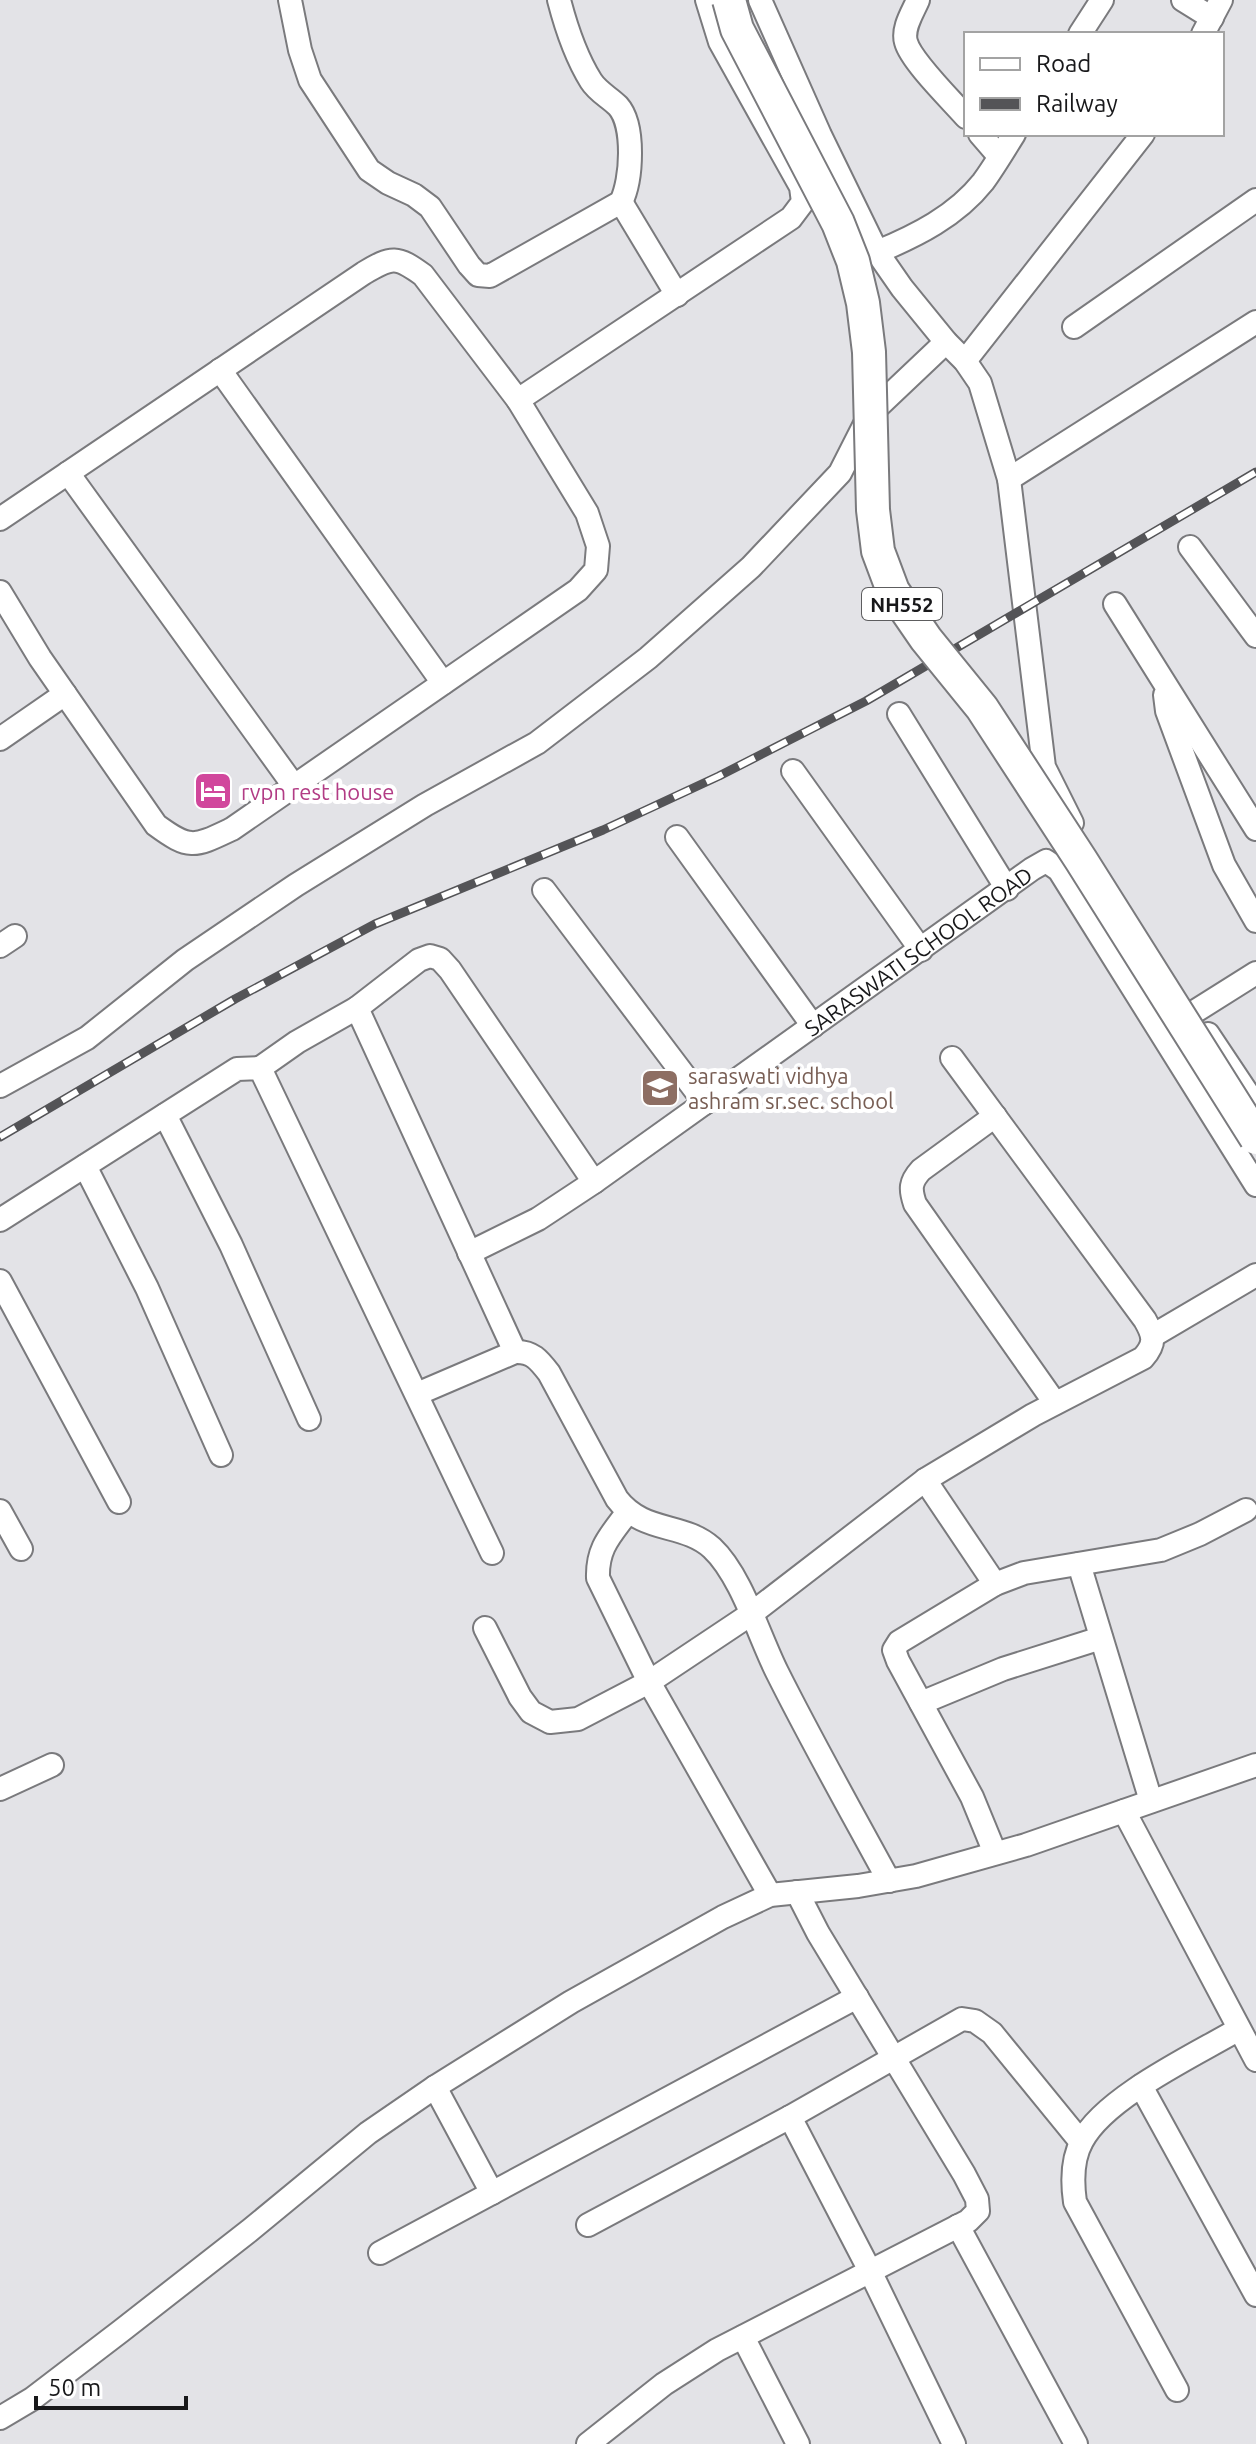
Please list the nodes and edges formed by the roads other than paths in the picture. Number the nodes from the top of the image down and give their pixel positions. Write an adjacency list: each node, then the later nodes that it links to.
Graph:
1 (290, 0): 17 (street)
2 (559, 0): 17 (street)
3 (707, 0): 19 (street)
4 (729, 0): 57 (highway, NH552, bridge)
5 (760, 0): 18 (street)
6 (918, 0): 11 (street)
7 (1102, 0): 10 (street)
8 (1183, 0): 9 (street)
9 (1212, 17)
10 (1081, 32)
11 (964, 115)
12 (982, 136): 15 (street)
13 (1013, 136): 15 (street)
14 (1141, 136): 23 (street)
15 (999, 156): 18 (street)
16 (1256, 200): 21 (street)
17 (621, 202): 19 (street)
18 (877, 252): 22 (street)
19 (677, 295): 25 (street)
20 (1256, 322): 27 (street)
21 (1074, 327)
22 (946, 342): 23 (street); 52 (street)
23 (965, 361): 27 (street)
24 (220, 370): 25 (street); 26 (street); 34 (street)
25 (518, 400): 34 (street)
26 (68, 473): 28 (street); 39 (street)
27 (1009, 479): 48 (street)
28 (0, 519)
29 (1190, 547): 32 (street)
30 (0, 592): 35 (street)
31 (1115, 604): 33 (street)
32 (1256, 636)
33 (1162, 678): 40 (street); 44 (street)
34 (443, 683): 39 (street)
35 (65, 694): 37 (street); 39 (street)
36 (899, 714): 42 (street)
37 (0, 739)
38 (793, 771): 45 (street)
39 (294, 786)
40 (1256, 829)
41 (677, 837): 49 (street)
42 (1007, 889): 45 (street, SARASWATI SCHOOL ROAD); 60 (street, SARASWATI SCHOOL ROAD)
43 (544, 890): 53 (street)
44 (1256, 921)
45 (921, 950): 49 (street, SARASWATI SCHOOL ROAD)
46 (1256, 973): 48 (street)
47 (357, 1008): 51 (street); 59 (street); 62 (street)
48 (1194, 1012): 54 (street)
49 (813, 1026): 53 (street, SARASWATI SCHOOL ROAD)
50 (952, 1058): 56 (street)
51 (260, 1068): 55 (street); 67 (street)
52 (0, 1086)
53 (705, 1103): 59 (street, SARASWATI SCHOOL ROAD)
54 (1256, 1106)
55 (165, 1115): 58 (street); 69 (street)
56 (995, 1116): 65 (street); 68 (street)
57 (1256, 1138)
58 (85, 1166): 61 (street); 70 (street)
59 (594, 1182): 62 (street, SARASWATI SCHOOL ROAD)
60 (1256, 1185)
61 (0, 1220)
62 (469, 1253): 66 (street)
63 (1256, 1275): 65 (street)
64 (0, 1281): 72 (street)
65 (1154, 1335): 68 (street)
66 (515, 1352): 67 (street); 75 (street)
67 (417, 1394): 77 (street)
68 (1055, 1403): 71 (street)
69 (309, 1419)
70 (221, 1455)
71 (925, 1480): 79 (street); 80 (street)
72 (119, 1502)
73 (1246, 1510): 78 (street)
74 (0, 1511): 76 (street)
75 (627, 1513): 80 (street); 83 (street)
76 (21, 1549)
77 (492, 1553)
78 (1079, 1564): 79 (street); 82 (street)
79 (995, 1584): 84 (street)
80 (751, 1614): 83 (street); 91 (street)
81 (485, 1628): 83 (street)
82 (1101, 1638): 84 (street); 88 (street)
83 (649, 1682): 93 (street)
84 (921, 1703): 90 (street)
85 (52, 1765): 87 (street)
86 (1256, 1765): 88 (street)
87 (0, 1789)
88 (1151, 1801): 89 (street)
89 (1124, 1811): 90 (street); 95 (street)
90 (995, 1853): 91 (street)
91 (889, 1881): 92 (street)
92 (797, 1892): 93 (street); 94 (street)
93 (770, 1895): 99 (street)
94 (857, 1997): 96 (street); 102 (street)
95 (1246, 2032): 97 (street); 98 (street)
96 (894, 2058): 100 (street); 101 (street); 104 (street)
97 (1256, 2060)
98 (1141, 2086): 101 (street); 107 (street)
99 (435, 2087): 102 (street); 110 (street)
100 (790, 2117): 103 (street); 106 (street)
101 (1081, 2142): 109 (street)
102 (492, 2193): 105 (street)
103 (588, 2225)
104 (958, 2226): 106 (street); 114 (street)
105 (380, 2253)
106 (870, 2271): 108 (street); 113 (street)
107 (1256, 2295)
108 (743, 2337): 111 (street); 112 (street)
109 (1177, 2390)
110 (0, 2418)
111 (588, 2444)
112 (798, 2444)
113 (954, 2444)
114 (1076, 2444)

